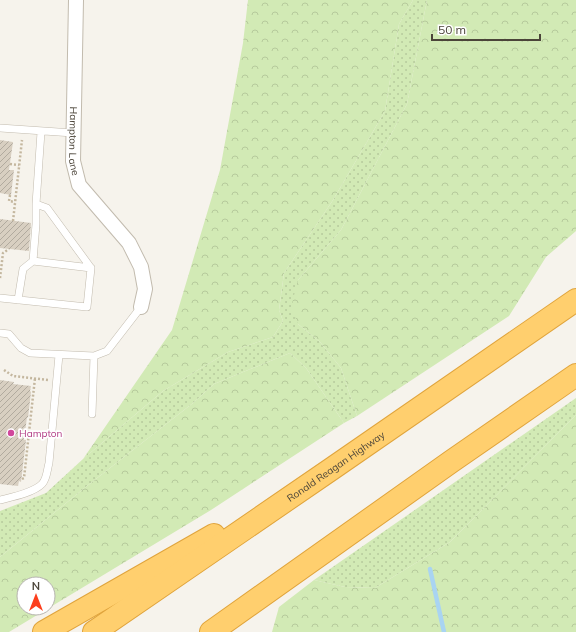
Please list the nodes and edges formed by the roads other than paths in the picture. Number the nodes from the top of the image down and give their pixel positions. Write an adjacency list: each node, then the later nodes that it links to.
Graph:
1 (76, 0): 4 (street, Hampton Lane)
2 (0, 128): 3 (lane)
3 (41, 132): 4 (lane); 5 (lane)
4 (73, 134): 11 (street, Hampton Lane)
5 (36, 204): 6 (lane); 7 (lane)
6 (33, 261): 7 (lane); 9 (lane)
7 (91, 268): 9 (lane)
8 (0, 298): 9 (lane)
9 (18, 300)
10 (576, 300): 17 (highway, Ronald Reagan Highway)
11 (141, 307): 14 (lane)
12 (0, 333): 13 (lane)
13 (59, 355): 14 (lane); 18 (lane)
14 (94, 356): 16 (lane)
15 (576, 375): 21 (highway)
16 (92, 414)
17 (330, 470): 19 (highway); 20 (highway, Ronald Reagan Highway)
18 (0, 500)
19 (44, 632)
20 (94, 632)
21 (211, 632)

